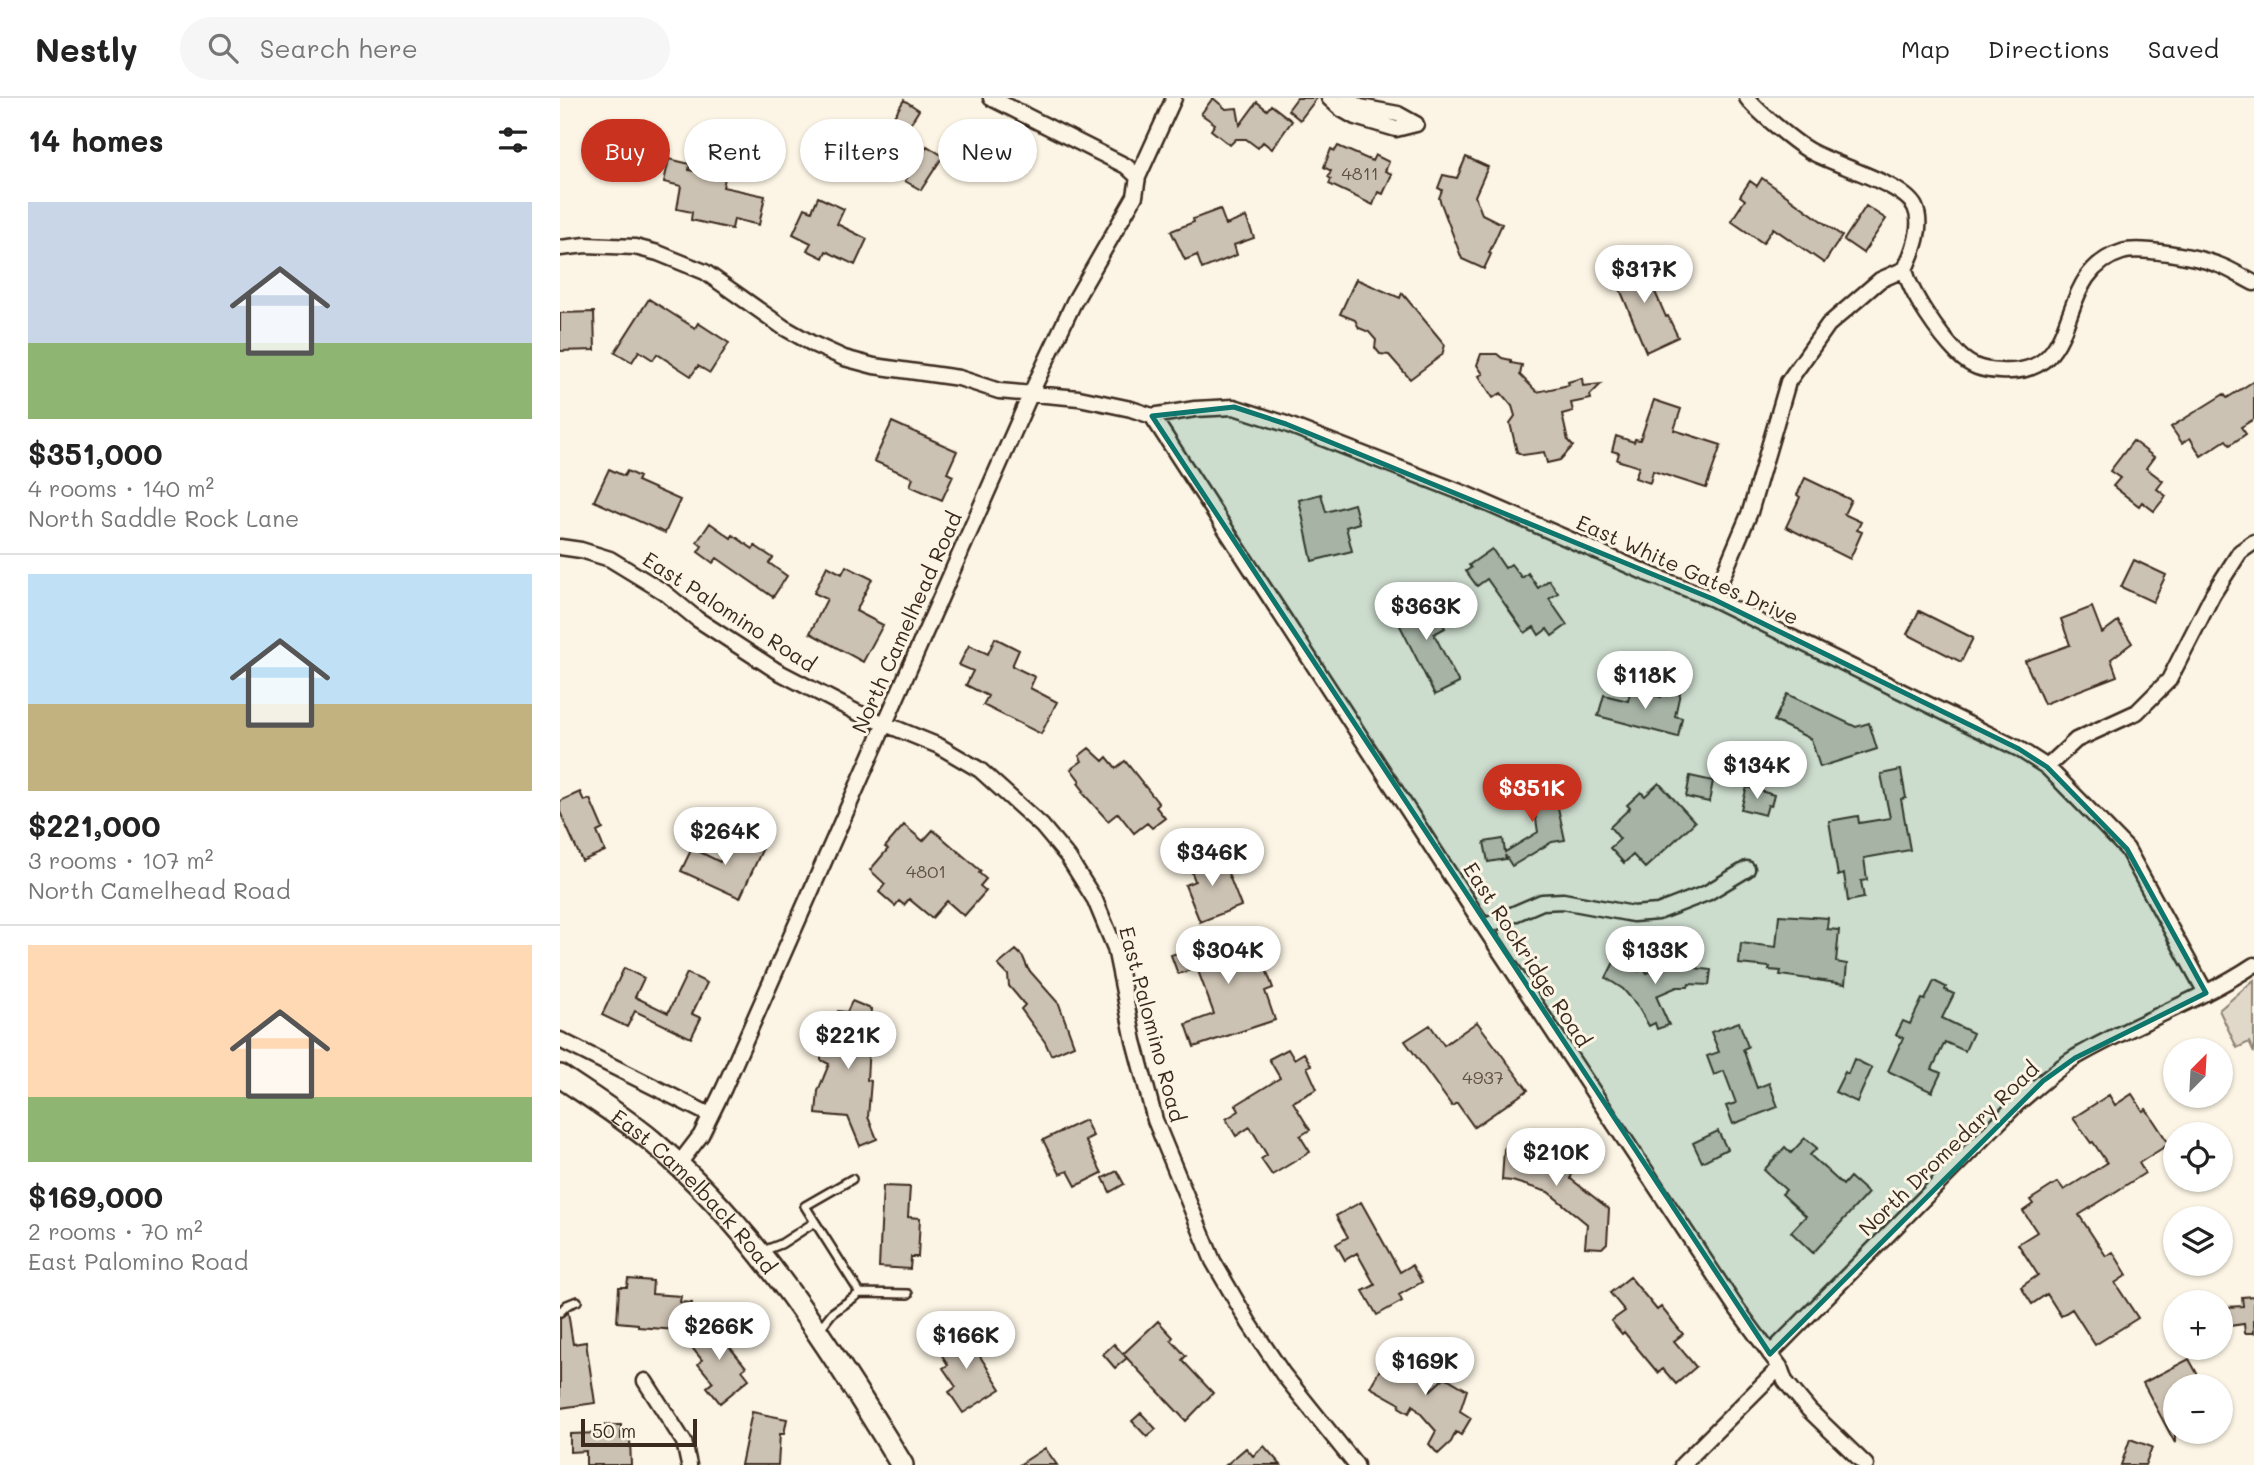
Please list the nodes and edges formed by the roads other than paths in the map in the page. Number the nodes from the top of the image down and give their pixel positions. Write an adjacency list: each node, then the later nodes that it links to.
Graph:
1 (992, 98): 6 (street)
2 (1174, 98): 6 (street, North Camelhead Road)
3 (1329, 98): 4 (street)
4 (1345, 98)
5 (1746, 98): 8 (street)
6 (1138, 177): 10 (street, North Camelhead Road)
7 (560, 248): 10 (street, East White Gates Drive)
8 (1905, 269): 9 (street); 14 (street)
9 (2254, 283)
10 (1031, 393): 11 (street, East White Gates Drive); 15 (street, North Camelhead Road)
11 (1152, 416): 14 (street, East White Gates Drive); 18 (street, East Rockridge Road)
12 (2254, 542): 16 (street)
13 (560, 547): 15 (street, East Palomino Road)
14 (1713, 599): 16 (street, East White Gates Drive)
15 (885, 722): 23 (street, North Camelhead Road); 38 (street, East Palomino Road)
16 (2047, 767): 20 (street, East White Gates Drive)
17 (1747, 869): 18 (street)
18 (1484, 927): 33 (street, East Rockridge Road)
19 (2254, 965): 20 (street, North Dromedary Road)
20 (2206, 993): 33 (street, North Dromedary Road)
21 (560, 1040): 23 (street, East Camelback Road)
22 (560, 1076): 24 (main road, East Camelback Road)
23 (710, 1115): 24 (street, North Camelhead Road)
24 (678, 1165): 27 (main road, East Camelback Road)
25 (852, 1179): 26 (lane)
26 (815, 1222): 27 (lane); 28 (lane)
27 (758, 1253): 32 (main road, East Camelback Road)
28 (860, 1293): 29 (lane); 32 (lane)
29 (908, 1294)
30 (577, 1301): 31 (lane)
31 (560, 1312)
32 (818, 1331): 37 (main road, East Camelback Road)
33 (1770, 1354): 34 (street, East Rockridge Road)
34 (1780, 1367): 39 (street); 40 (street, East Rockridge Road)
35 (645, 1381): 36 (street)
36 (689, 1465)
37 (902, 1465)
38 (1356, 1465)
39 (1682, 1465)
40 (1866, 1465)

